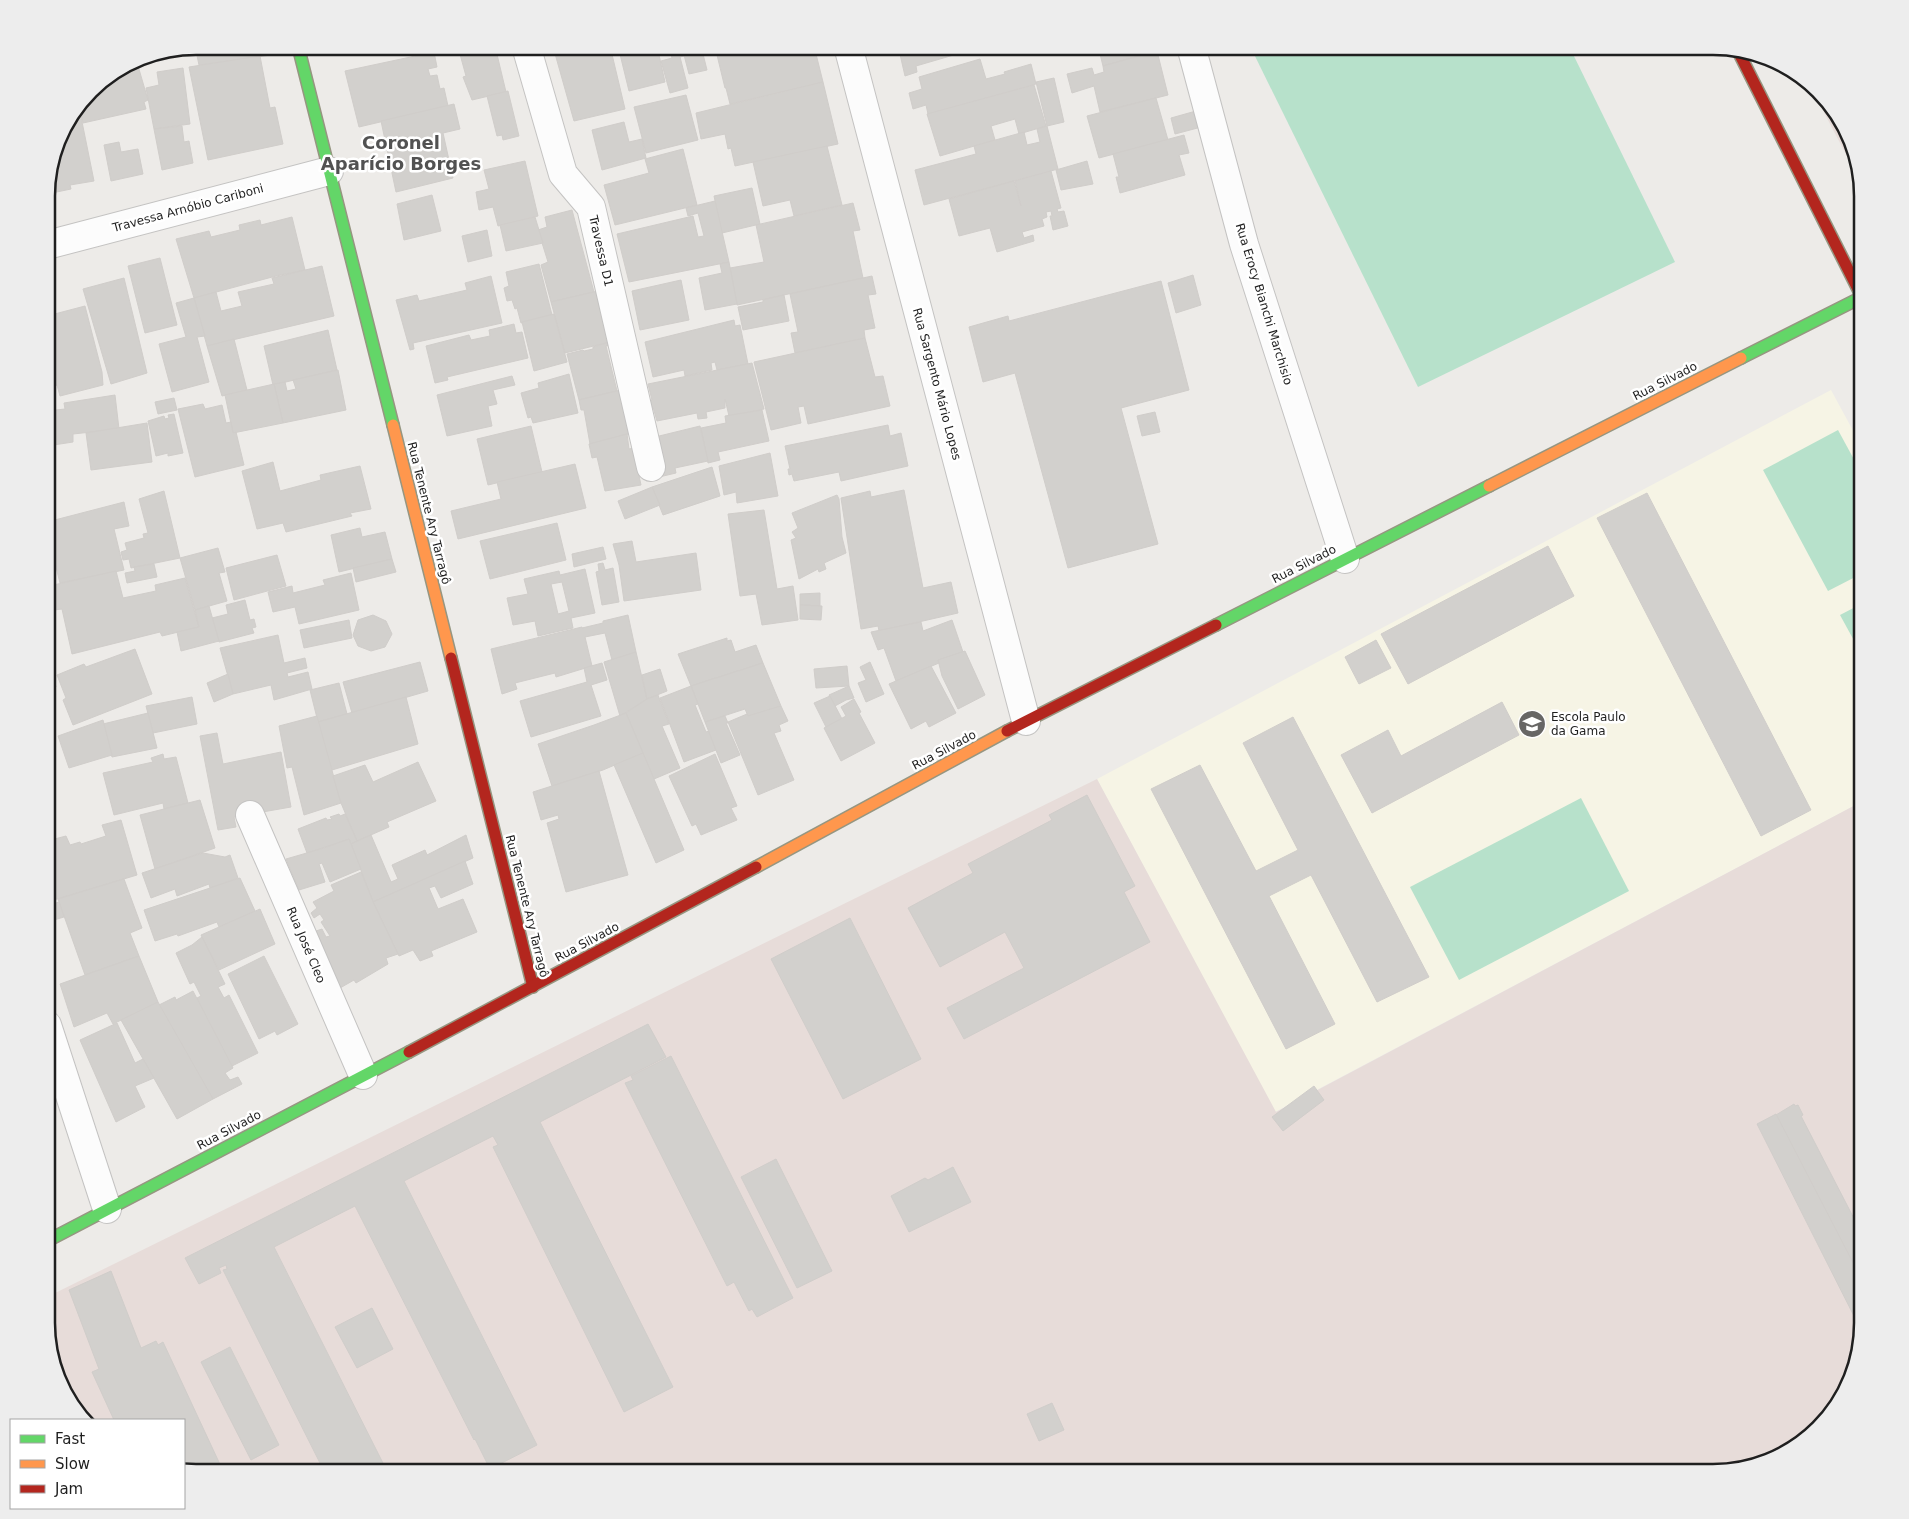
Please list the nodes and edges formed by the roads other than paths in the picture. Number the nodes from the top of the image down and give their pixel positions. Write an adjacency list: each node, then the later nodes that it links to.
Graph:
1 (300, 55): 6 (street, Rua Tenente Ary Tarragô)
2 (529, 55): 10 (street, Travessa D1)
3 (850, 55): 12 (street, Rua Sargento Mário Lopes)
4 (1193, 55): 11 (street, Rua Erocy Bianchi Marchisio)
5 (1742, 58): 8 (street)
6 (329, 171): 7 (street, Travessa Arnóbio Cariboni); 14 (street, Rua Tenente Ary Tarragô)
7 (55, 243)
8 (1854, 282)
9 (1854, 302): 11 (street, Rua Silvado)
10 (651, 467)
11 (1345, 559): 12 (street, Rua Silvado)
12 (1026, 721): 14 (street, Rua Silvado)
13 (250, 815): 16 (street, Rua José Cleo)
14 (533, 986): 16 (street, Rua Silvado)
15 (55, 1050): 17 (street)
16 (363, 1075): 17 (street, Rua Silvado)
17 (107, 1209): 18 (street, Rua Silvado)
18 (55, 1236)

